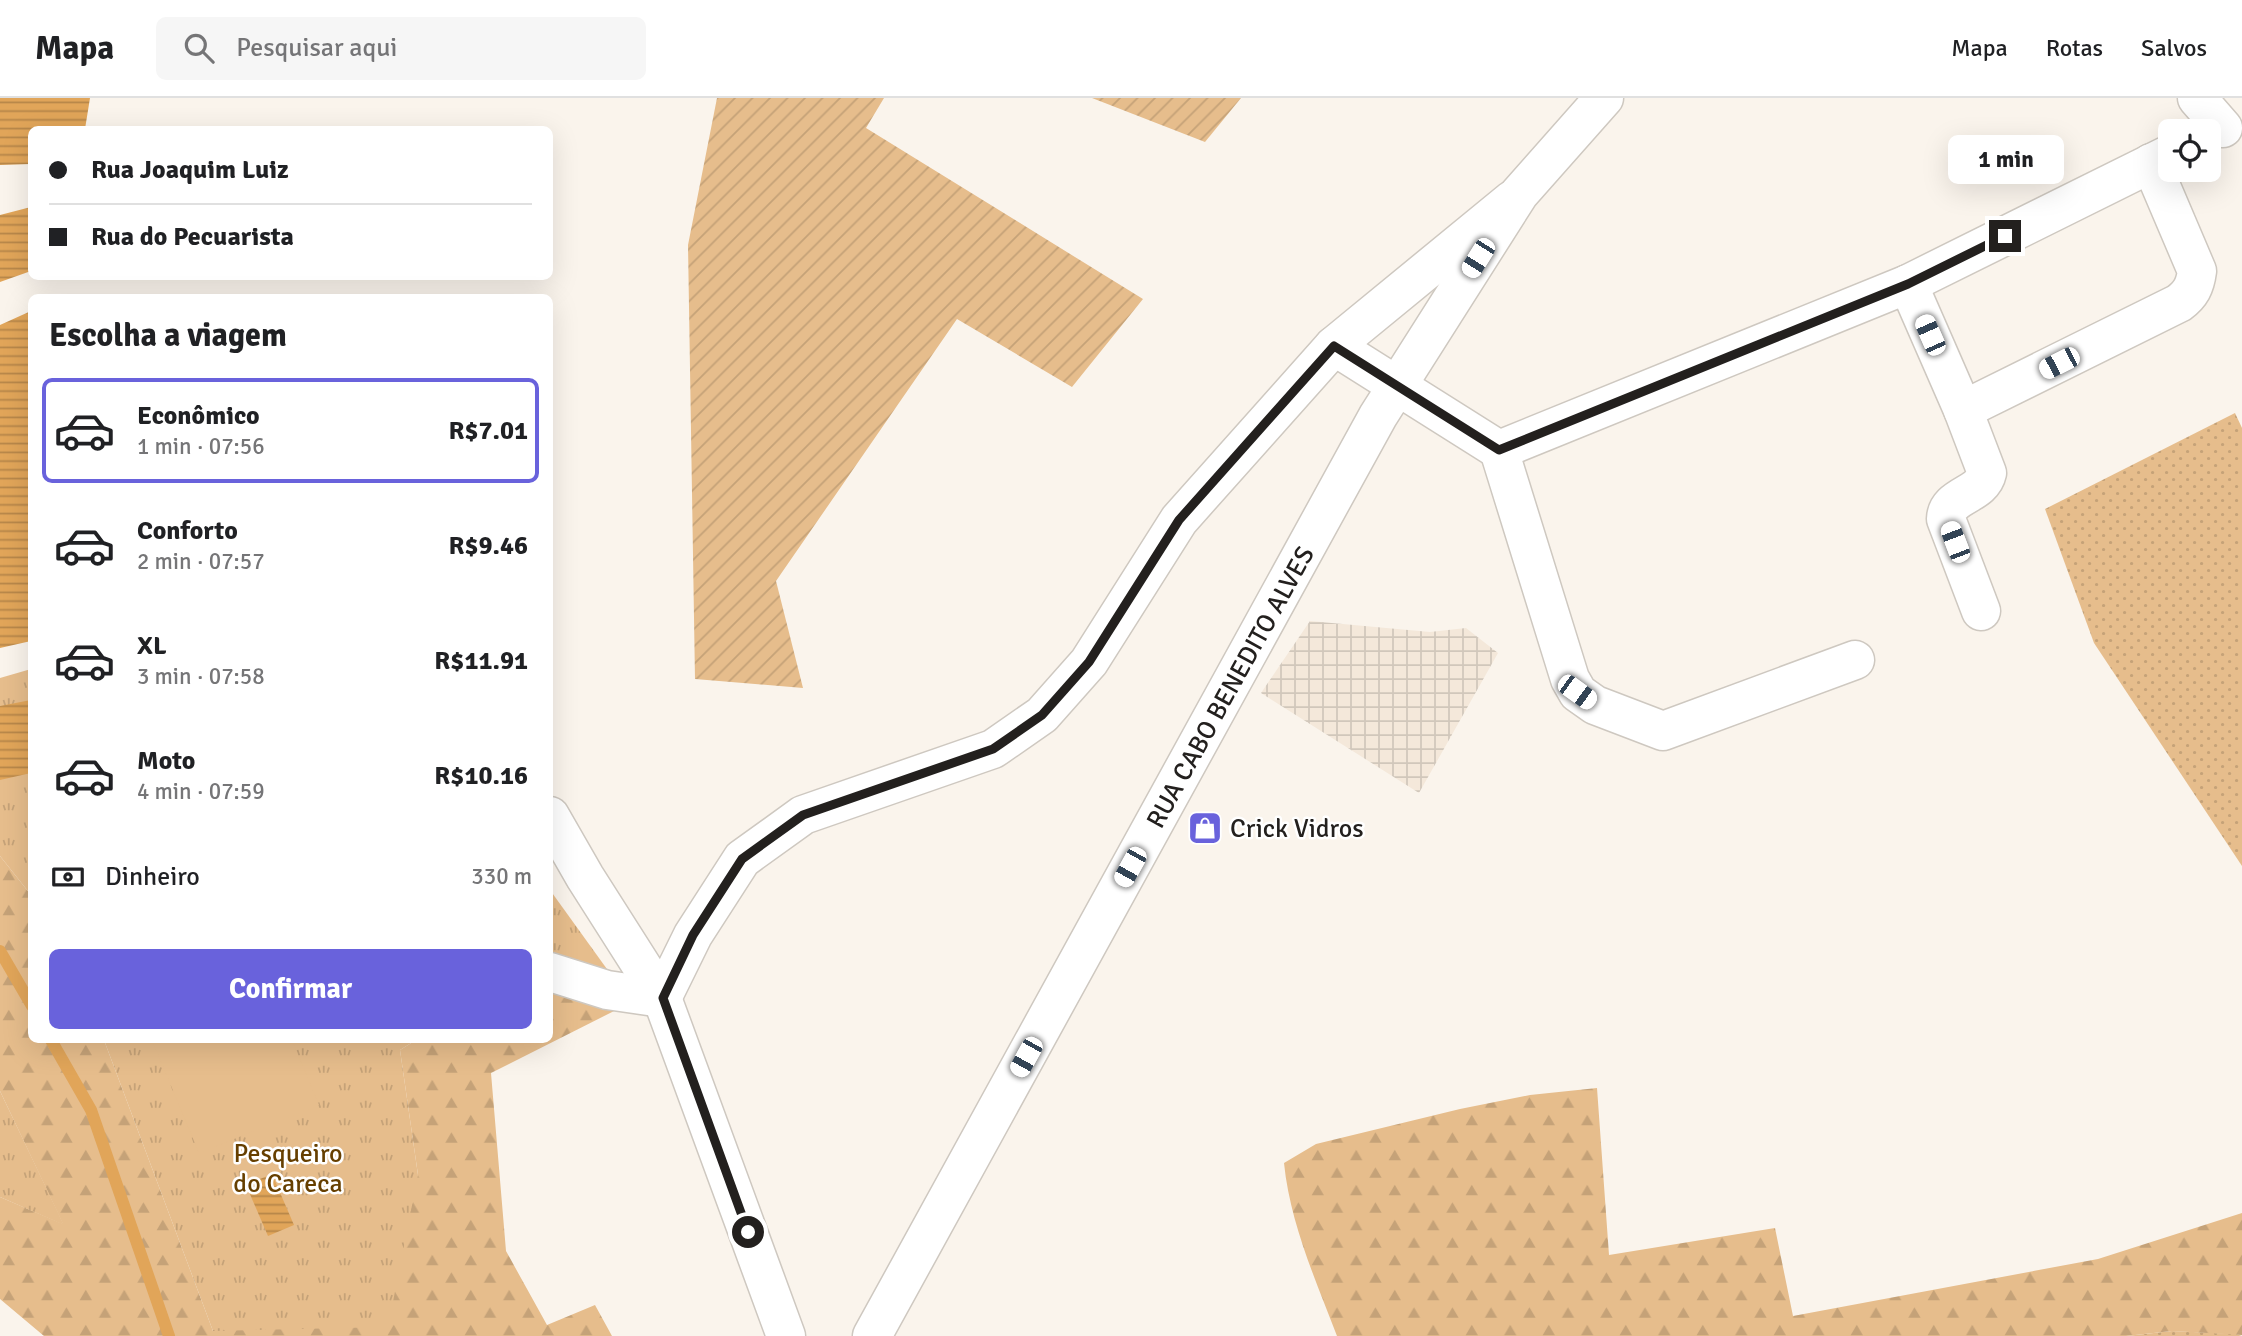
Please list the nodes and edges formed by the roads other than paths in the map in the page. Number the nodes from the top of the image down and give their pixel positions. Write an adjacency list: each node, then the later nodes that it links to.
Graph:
1 (1604, 98): 6 (street, RUA CABO BENEDITO ALVES)
2 (2197, 98): 3 (street)
3 (2224, 128)
4 (2158, 160): 7 (street)
5 (2168, 182): 10 (street)
6 (1519, 194): 8 (street); 9 (street, RUA CABO BENEDITO ALVES)
7 (1908, 284): 10 (street); 11 (street)
8 (1334, 346): 9 (street); 16 (street)
9 (1398, 387): 11 (street); 18 (street, RUA CABO BENEDITO ALVES)
10 (1963, 410): 12 (street)
11 (1499, 450): 13 (street)
12 (1981, 611)
13 (1855, 660)
14 (553, 821): 16 (street)
15 (553, 973): 16 (street)
16 (663, 998): 17 (street)
17 (786, 1336)
18 (872, 1336)

